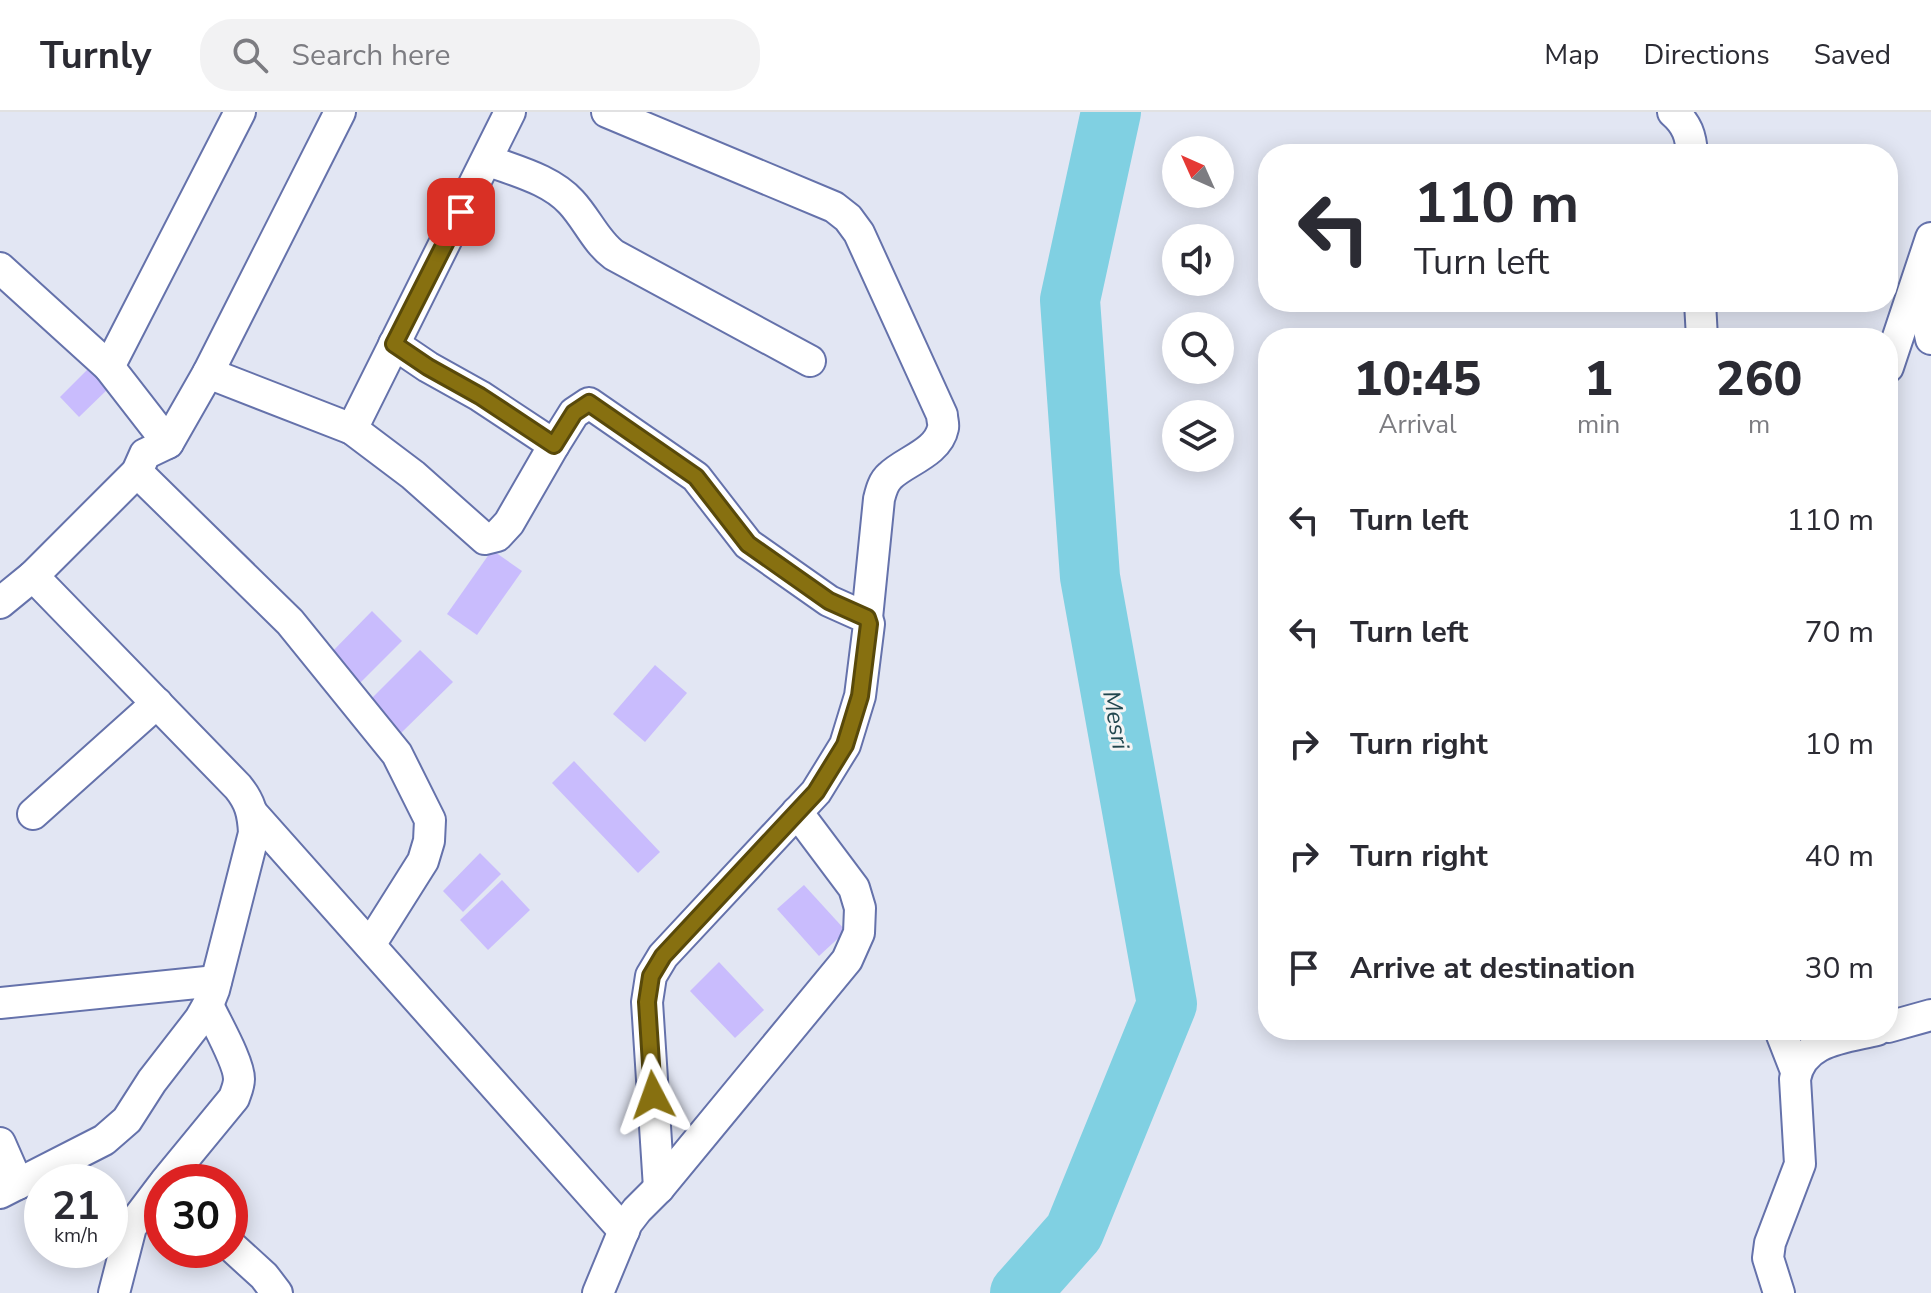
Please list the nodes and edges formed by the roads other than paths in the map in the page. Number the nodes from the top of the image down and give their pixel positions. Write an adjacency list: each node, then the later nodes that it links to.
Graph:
1 (240, 112): 15 (street)
2 (340, 112): 16 (street)
3 (510, 112): 7 (street)
4 (607, 112): 23 (street)
5 (1673, 112): 6 (street)
6 (1691, 144)
7 (487, 160): 13 (street); 14 (street)
8 (1931, 238): 10 (street)
9 (0, 268): 15 (street)
10 (1917, 278): 11 (street); 12 (street)
11 (1898, 336)
12 (1931, 339)
13 (394, 344): 17 (street); 19 (street)
14 (810, 361)
15 (109, 367): 18 (street)
16 (208, 373): 17 (street); 18 (street)
17 (352, 429): 19 (street)
18 (168, 443): 20 (street)
19 (554, 445): 23 (street)
20 (137, 472): 21 (street); 28 (street)
21 (33, 576): 22 (street); 24 (street)
22 (0, 603)
23 (867, 618): 25 (street)
24 (157, 703): 26 (street); 27 (street)
25 (797, 812): 38 (street); 38 (street)
26 (33, 814)
27 (253, 814): 28 (street); 29 (street)
28 (370, 945): 41 (street)
29 (212, 993): 30 (street); 37 (street); 39 (street)
30 (0, 1003)
31 (1931, 1015): 32 (street)
32 (1898, 1024)
33 (1784, 1040): 35 (street)
34 (1840, 1040): 35 (street)
35 (1796, 1071): 46 (street)
36 (0, 1143): 39 (street)
37 (180, 1164)
38 (659, 1188): 41 (street)
39 (9, 1189)
40 (144, 1210): 43 (street)
41 (624, 1231): 45 (street)
42 (248, 1261): 44 (street)
43 (114, 1293)
44 (277, 1293)
45 (598, 1293)
46 (1779, 1293)

